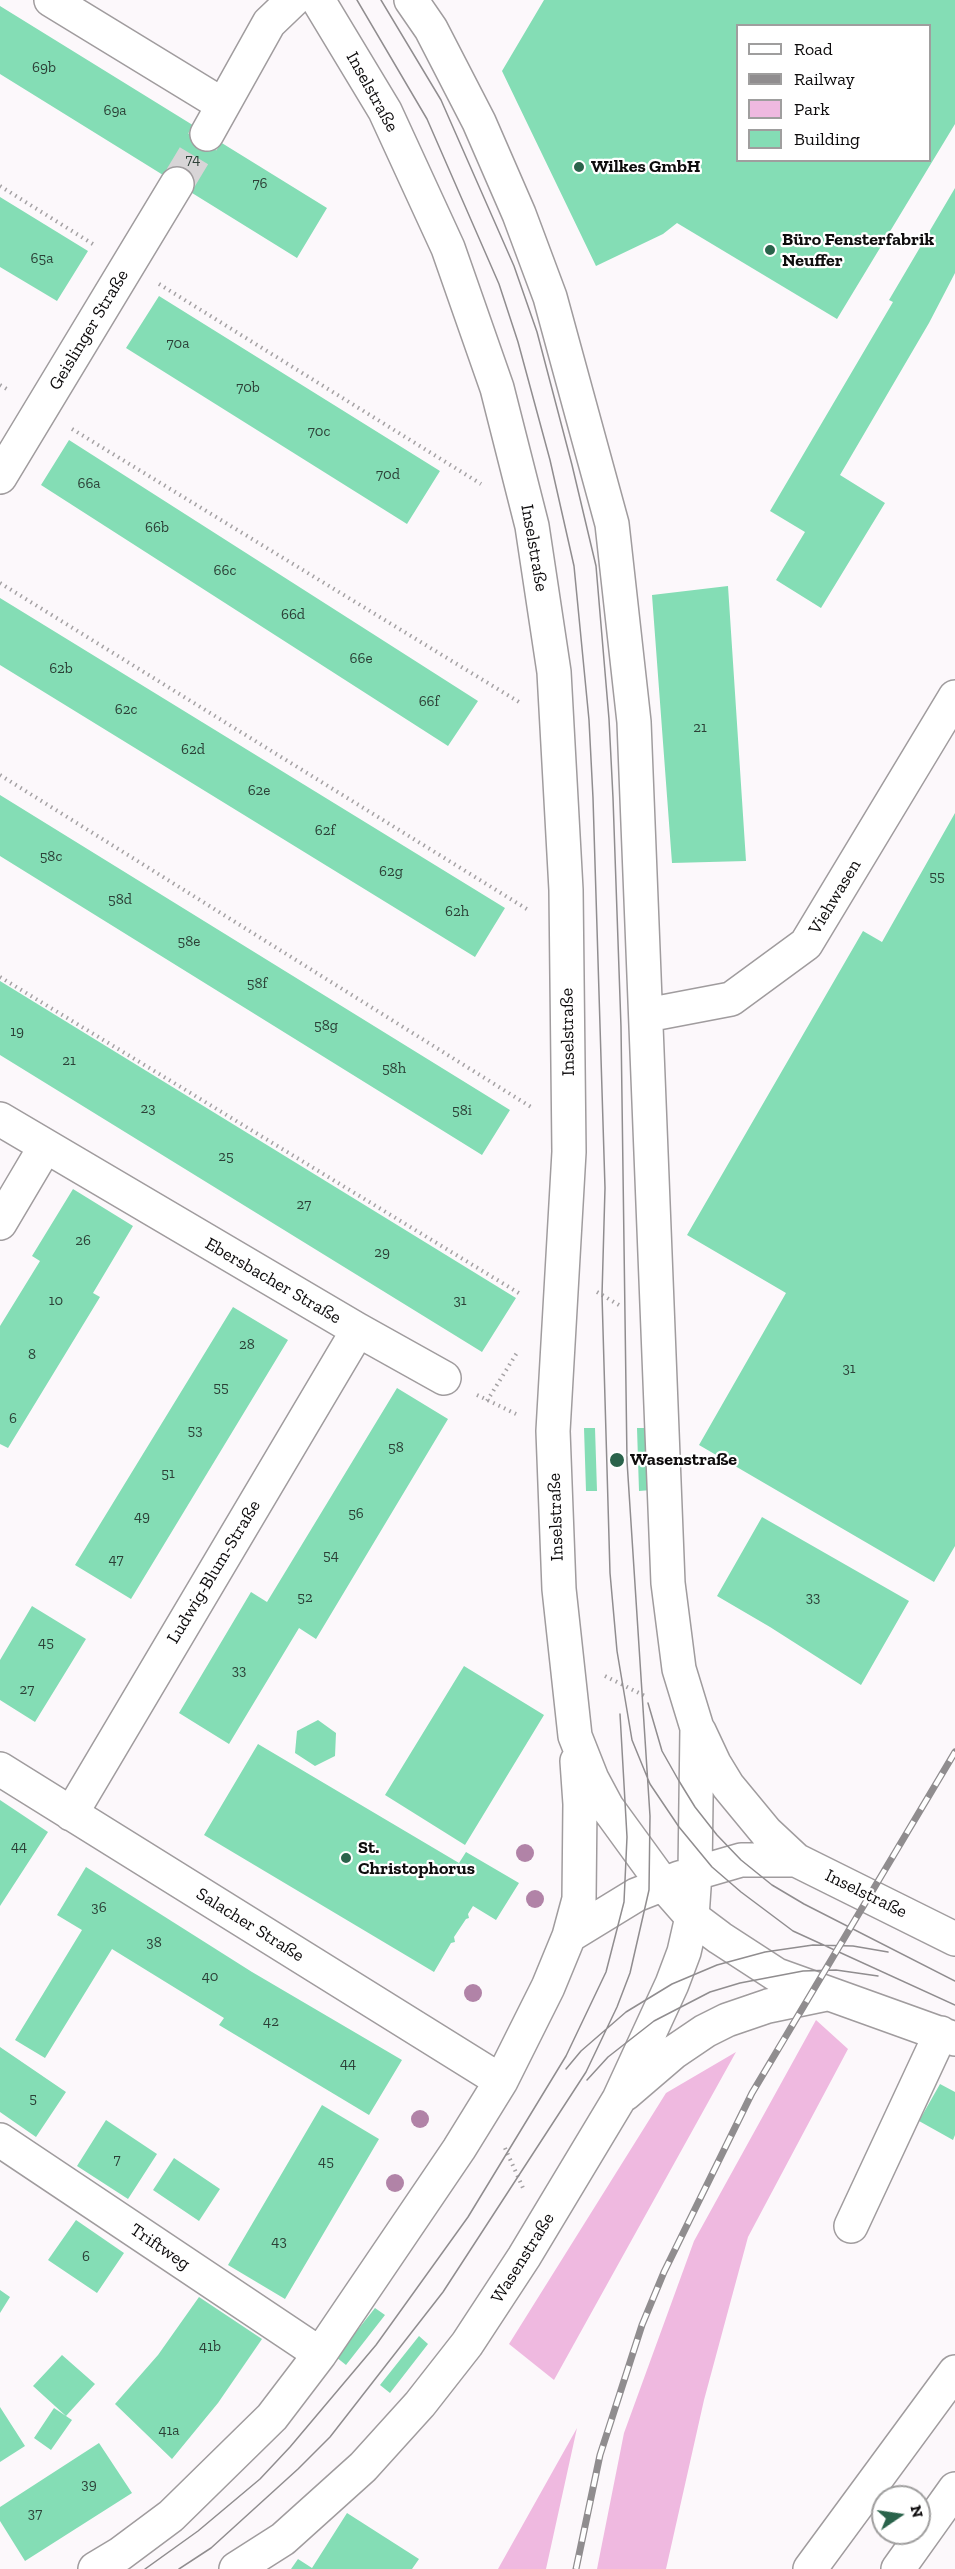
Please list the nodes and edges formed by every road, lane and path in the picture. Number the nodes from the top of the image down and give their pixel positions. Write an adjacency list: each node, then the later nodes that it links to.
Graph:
1 (51, 0): 5 (main road)
2 (293, 0): 5 (main road)
3 (318, 0): 30 (main road, Inselstraße)
4 (411, 0): 20 (main road)
5 (223, 105): 6 (main road)
6 (207, 134)
7 (177, 184): 9 (main road, Geislinger Straße)
8 (0, 186): 9 (path)
9 (128, 265): 11 (main road, Geislinger Straße); 13 (path)
10 (0, 385): 11 (path)
11 (41, 410): 12 (main road, Geislinger Straße); 16 (path)
12 (0, 477)
13 (491, 490)
14 (0, 583): 18 (path)
15 (955, 697): 20 (main road, Viehwasen)
16 (527, 706)
17 (0, 775): 21 (path)
18 (538, 916)
19 (0, 977): 26 (path)
20 (647, 1015): 33 (main road, Wasenstraße)
21 (540, 1112)
22 (0, 1119): 23 (main road, Ebersbacher Straße)
23 (45, 1147): 24 (main road); 28 (main road, Ebersbacher Straße)
24 (0, 1223)
25 (589, 1287): 27 (path)
26 (529, 1299)
27 (623, 1308)
28 (358, 1330): 29 (main road, Ebersbacher Straße); 36 (main road, Ludwig-Blum-Straße)
29 (444, 1378): 30 (path)
30 (553, 1431): 34 (main road, Inselstraße)
31 (598, 1672): 32 (path)
32 (656, 1701)
33 (697, 1728): 37 (main road, Inselstraße); 38 (main road, Wasenstraße)
34 (575, 1736): 39 (main road, Inselstraße); 41 (main road)
35 (0, 1769): 36 (main road, Salacher Straße)
36 (70, 1814): 45 (main road, Salacher Straße)
37 (796, 1860): 38 (main road); 42 (main road, Inselstraße)
38 (695, 1873): 39 (main road); 40 (main road, Wasenstraße)
39 (663, 1884): 40 (main road, Inselstraße); 41 (main road)
40 (692, 1917): 43 (main road, Inselstraße); 46 (main road, Wasenstraße)
41 (569, 1936): 45 (main road)
42 (955, 1939)
43 (826, 1994): 44 (main road, Inselstraße); 46 (main road)
44 (948, 2036): 50 (main road)
45 (501, 2081): 51 (main road)
46 (619, 2099): 55 (main road, Wasenstraße)
47 (0, 2140): 51 (main road, Triftweg)
48 (503, 2144): 49 (path)
49 (528, 2198)
50 (850, 2226)
51 (320, 2354): 54 (main road)
52 (955, 2372): 56 (main road)
53 (955, 2489): 57 (main road)
54 (95, 2569)
55 (236, 2569)
56 (810, 2569)
57 (898, 2569)

